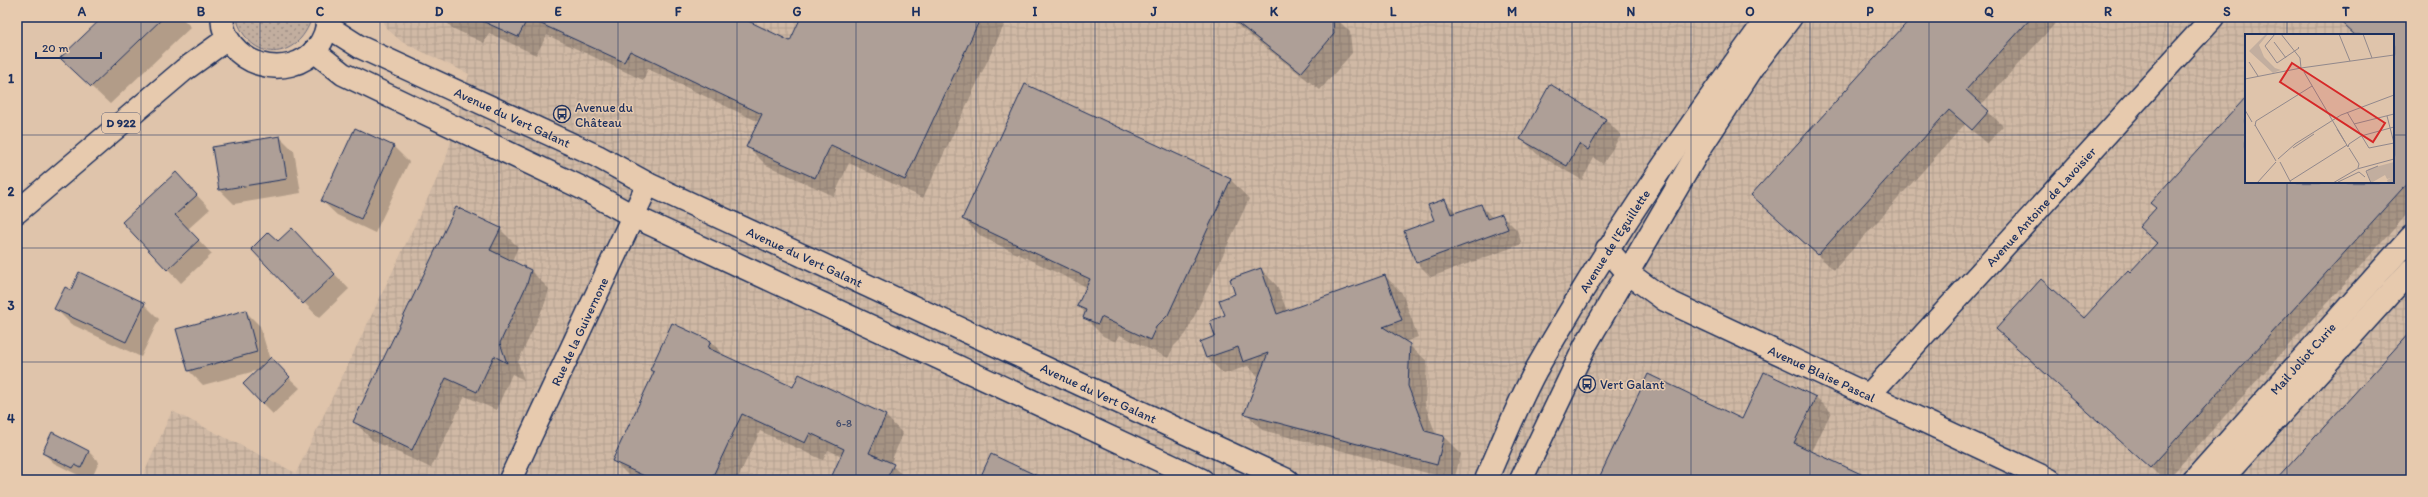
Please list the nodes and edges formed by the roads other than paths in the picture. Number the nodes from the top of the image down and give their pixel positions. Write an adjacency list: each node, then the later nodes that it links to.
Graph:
1 (223, 17): 6 (street)
2 (1768, 17): 12 (street, Avenue de l'Eguillette)
3 (1791, 17): 14 (street, Avenue de l'Eguillette)
4 (2213, 17): 15 (street, Avenue Antoine de Lavoisier)
5 (328, 21): 7 (street); 8 (street, Avenue du Vert Galant)
6 (227, 39): 7 (street); 9 (street, D 922)
7 (314, 51): 10 (street)
8 (648, 184): 10 (street, Rue de la Guivernone); 18 (street, Avenue du Vert Galant)
9 (17, 212)
10 (633, 216): 16 (street, Rue de la Guivernone); 17 (street)
11 (2411, 237): 22 (street, Mail Joliot Curie)
12 (1607, 249): 14 (street, Avenue Blaise Pascal); 19 (street, Avenue de l'Eguillette)
13 (2411, 270): 23 (street, Mail Joliot Curie)
14 (1628, 274): 15 (street, Avenue Blaise Pascal); 20 (street, Avenue de l'Eguillette)
15 (1869, 395): 21 (street, Avenue Blaise Pascal)
16 (510, 480)
17 (1202, 480)
18 (1287, 480)
19 (1486, 480)
20 (1521, 480)
21 (2050, 480)
22 (2194, 480)
23 (2221, 480)

